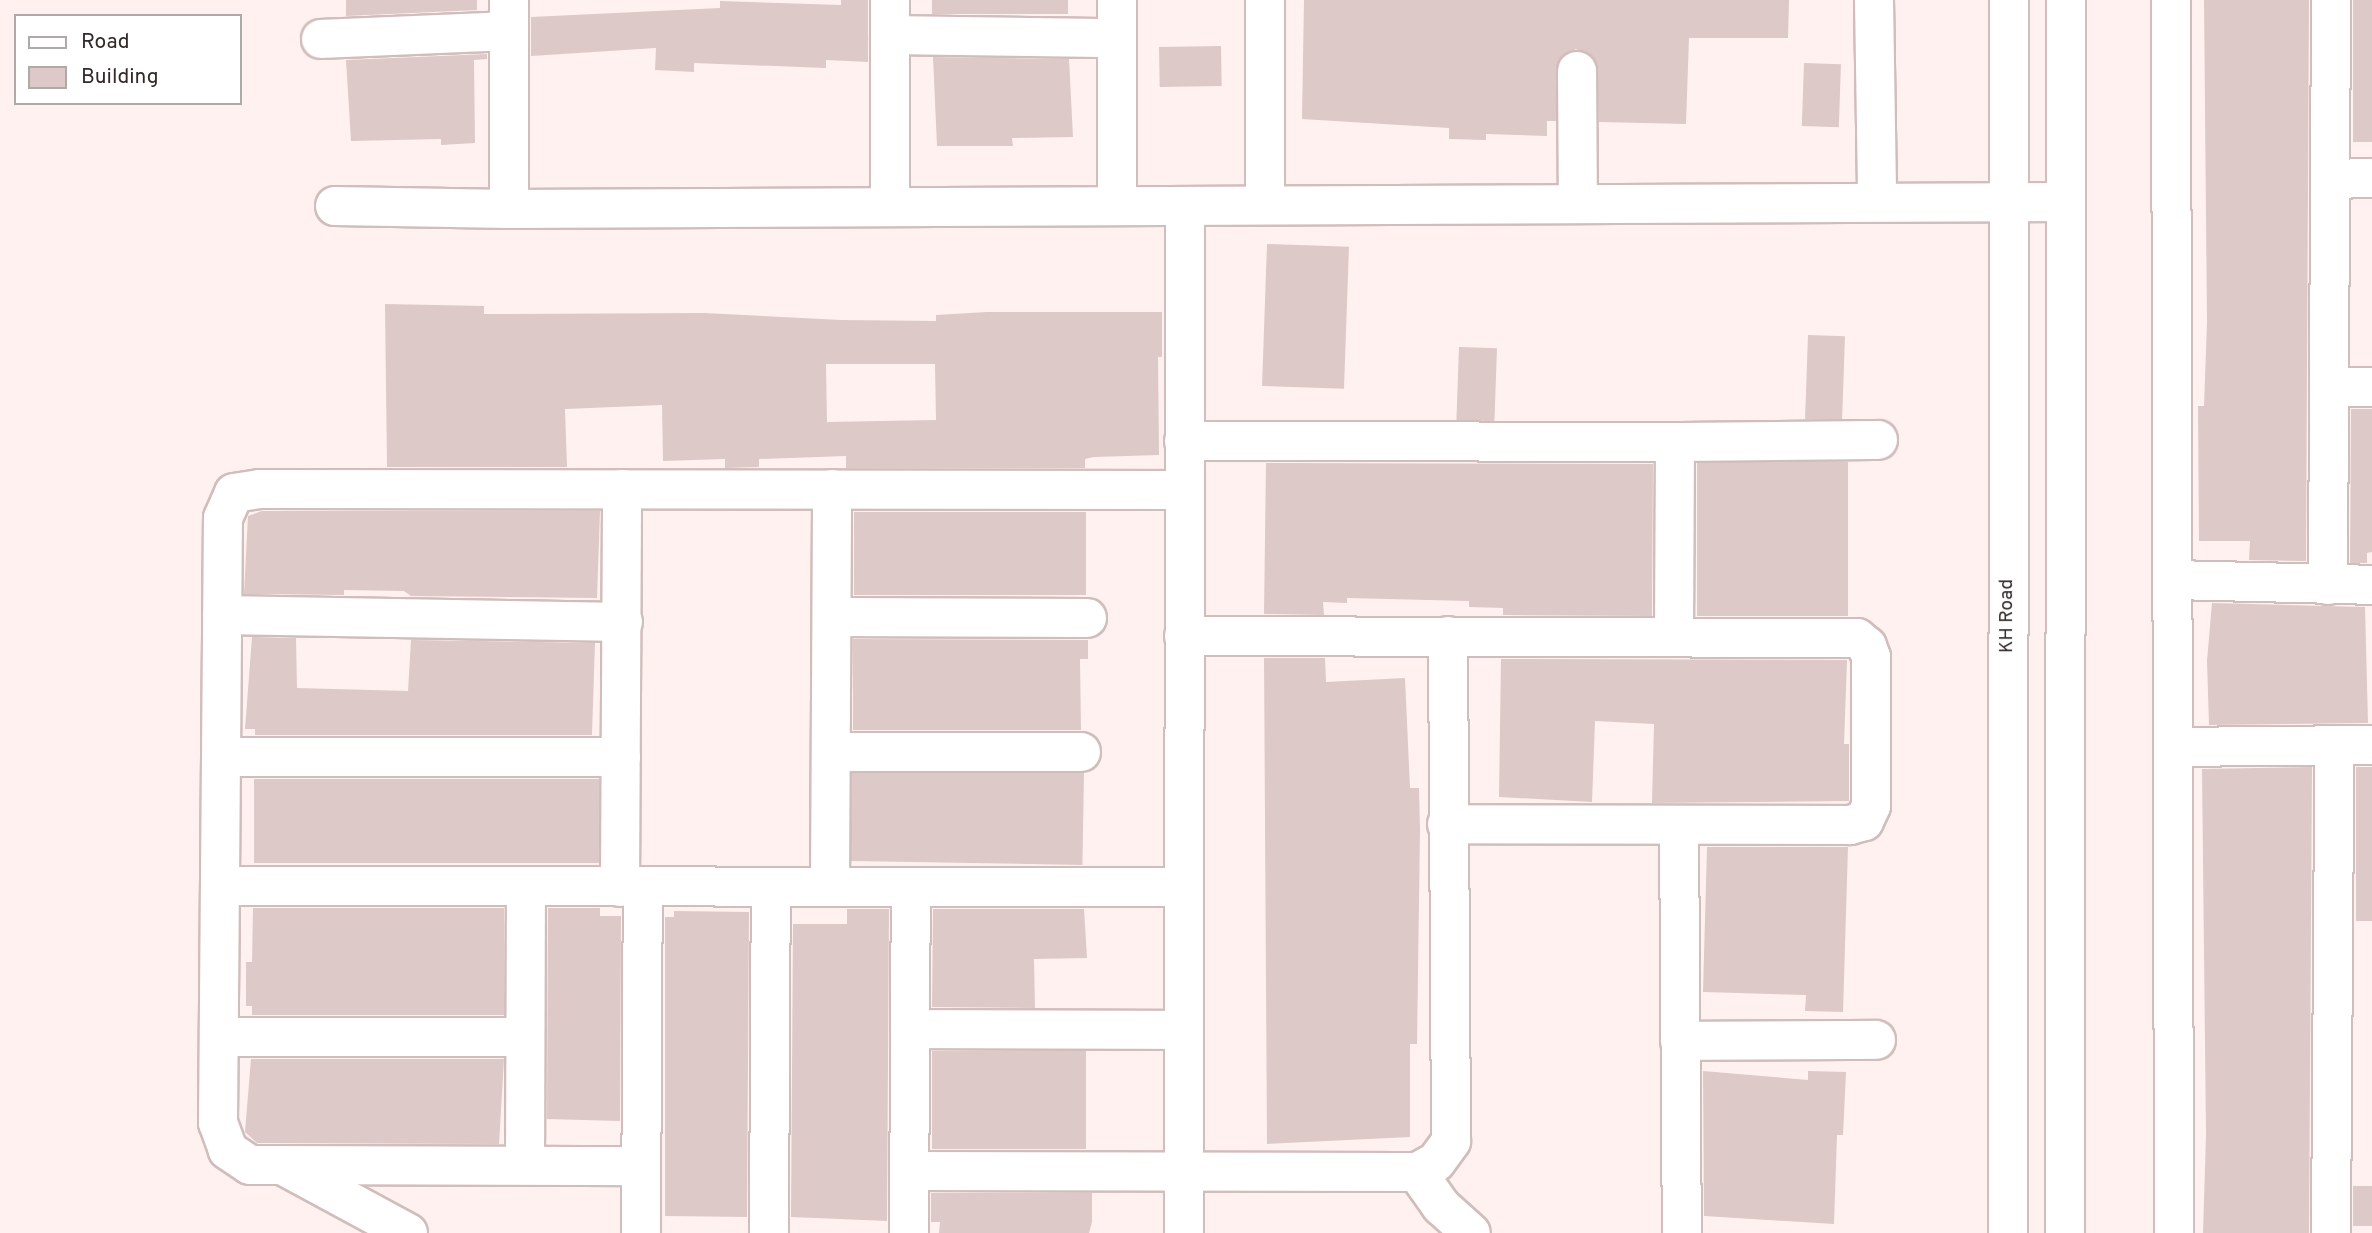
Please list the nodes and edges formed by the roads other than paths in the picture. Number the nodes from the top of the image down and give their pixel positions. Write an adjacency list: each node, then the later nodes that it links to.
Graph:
1 (1117, 0): 10 (street)
2 (1265, 0): 19 (street)
3 (1874, 0): 15 (street)
4 (2008, 0): 16 (street, KH Road)
5 (2066, 0): 17 (street)
6 (2171, 0): 33 (street)
7 (2330, 0): 13 (street)
8 (509, 15): 11 (street); 24 (street)
9 (890, 17): 10 (street); 23 (street)
10 (1117, 38): 21 (street)
11 (321, 39)
12 (1577, 72): 18 (street)
13 (2330, 178): 14 (street); 25 (street)
14 (2372, 178)
15 (1877, 202): 16 (street); 18 (street)
16 (2008, 202): 17 (street); 78 (street, KH Road)
17 (2066, 202): 79 (street)
18 (1578, 204): 19 (street)
19 (1265, 205): 22 (street)
20 (335, 206): 24 (street)
21 (1117, 206): 22 (street); 23 (street)
22 (1185, 206): 28 (street)
23 (890, 207): 24 (street)
24 (509, 209)
25 (2329, 387): 26 (street); 34 (street)
26 (2372, 387)
27 (1878, 440): 29 (street)
28 (1184, 442): 29 (street); 32 (street)
29 (1675, 442): 42 (street)
30 (622, 489): 31 (street); 36 (street); 39 (street)
31 (832, 489): 32 (street); 37 (street)
32 (1184, 490): 40 (street)
33 (2172, 580): 34 (street); 45 (street)
34 (2328, 585): 35 (street)
35 (2372, 585)
36 (222, 615): 39 (street); 48 (street)
37 (832, 617): 38 (street); 46 (street)
38 (1087, 618)
39 (623, 622): 49 (street)
40 (1184, 636): 41 (street); 58 (street)
41 (1448, 636): 42 (street); 50 (street)
42 (1674, 637): 51 (street)
43 (2334, 745): 44 (street); 45 (street); 81 (street)
44 (2372, 745)
45 (2173, 747): 80 (street)
46 (831, 752): 47 (street); 55 (street)
47 (1081, 752)
48 (222, 757): 49 (street); 52 (street)
49 (621, 757): 54 (street)
50 (1447, 824): 51 (street); 70 (street)
51 (1679, 825): 64 (street)
52 (223, 886): 53 (street); 61 (street)
53 (526, 886): 54 (street); 62 (street)
54 (632, 886): 56 (street); 67 (street)
55 (830, 886): 56 (street); 57 (street)
56 (771, 887): 73 (street)
57 (911, 887): 58 (street); 59 (street)
58 (1184, 887): 60 (street)
59 (910, 1030): 60 (street); 68 (street)
60 (1184, 1030): 69 (street)
61 (219, 1037): 62 (street); 65 (street)
62 (526, 1037): 66 (street)
63 (1876, 1040): 64 (street)
64 (1681, 1041): 77 (street)
65 (282, 1165): 66 (street); 71 (street)
66 (525, 1166): 67 (street)
67 (641, 1166): 72 (street)
68 (910, 1171): 69 (street); 74 (street)
69 (1184, 1172): 70 (street); 75 (street)
70 (1417, 1172): 76 (street)
71 (408, 1233)
72 (641, 1233)
73 (769, 1233)
74 (909, 1233)
75 (1184, 1233)
76 (1471, 1233)
77 (1682, 1233)
78 (2008, 1233)
79 (2065, 1233)
80 (2174, 1233)
81 (2331, 1233)

